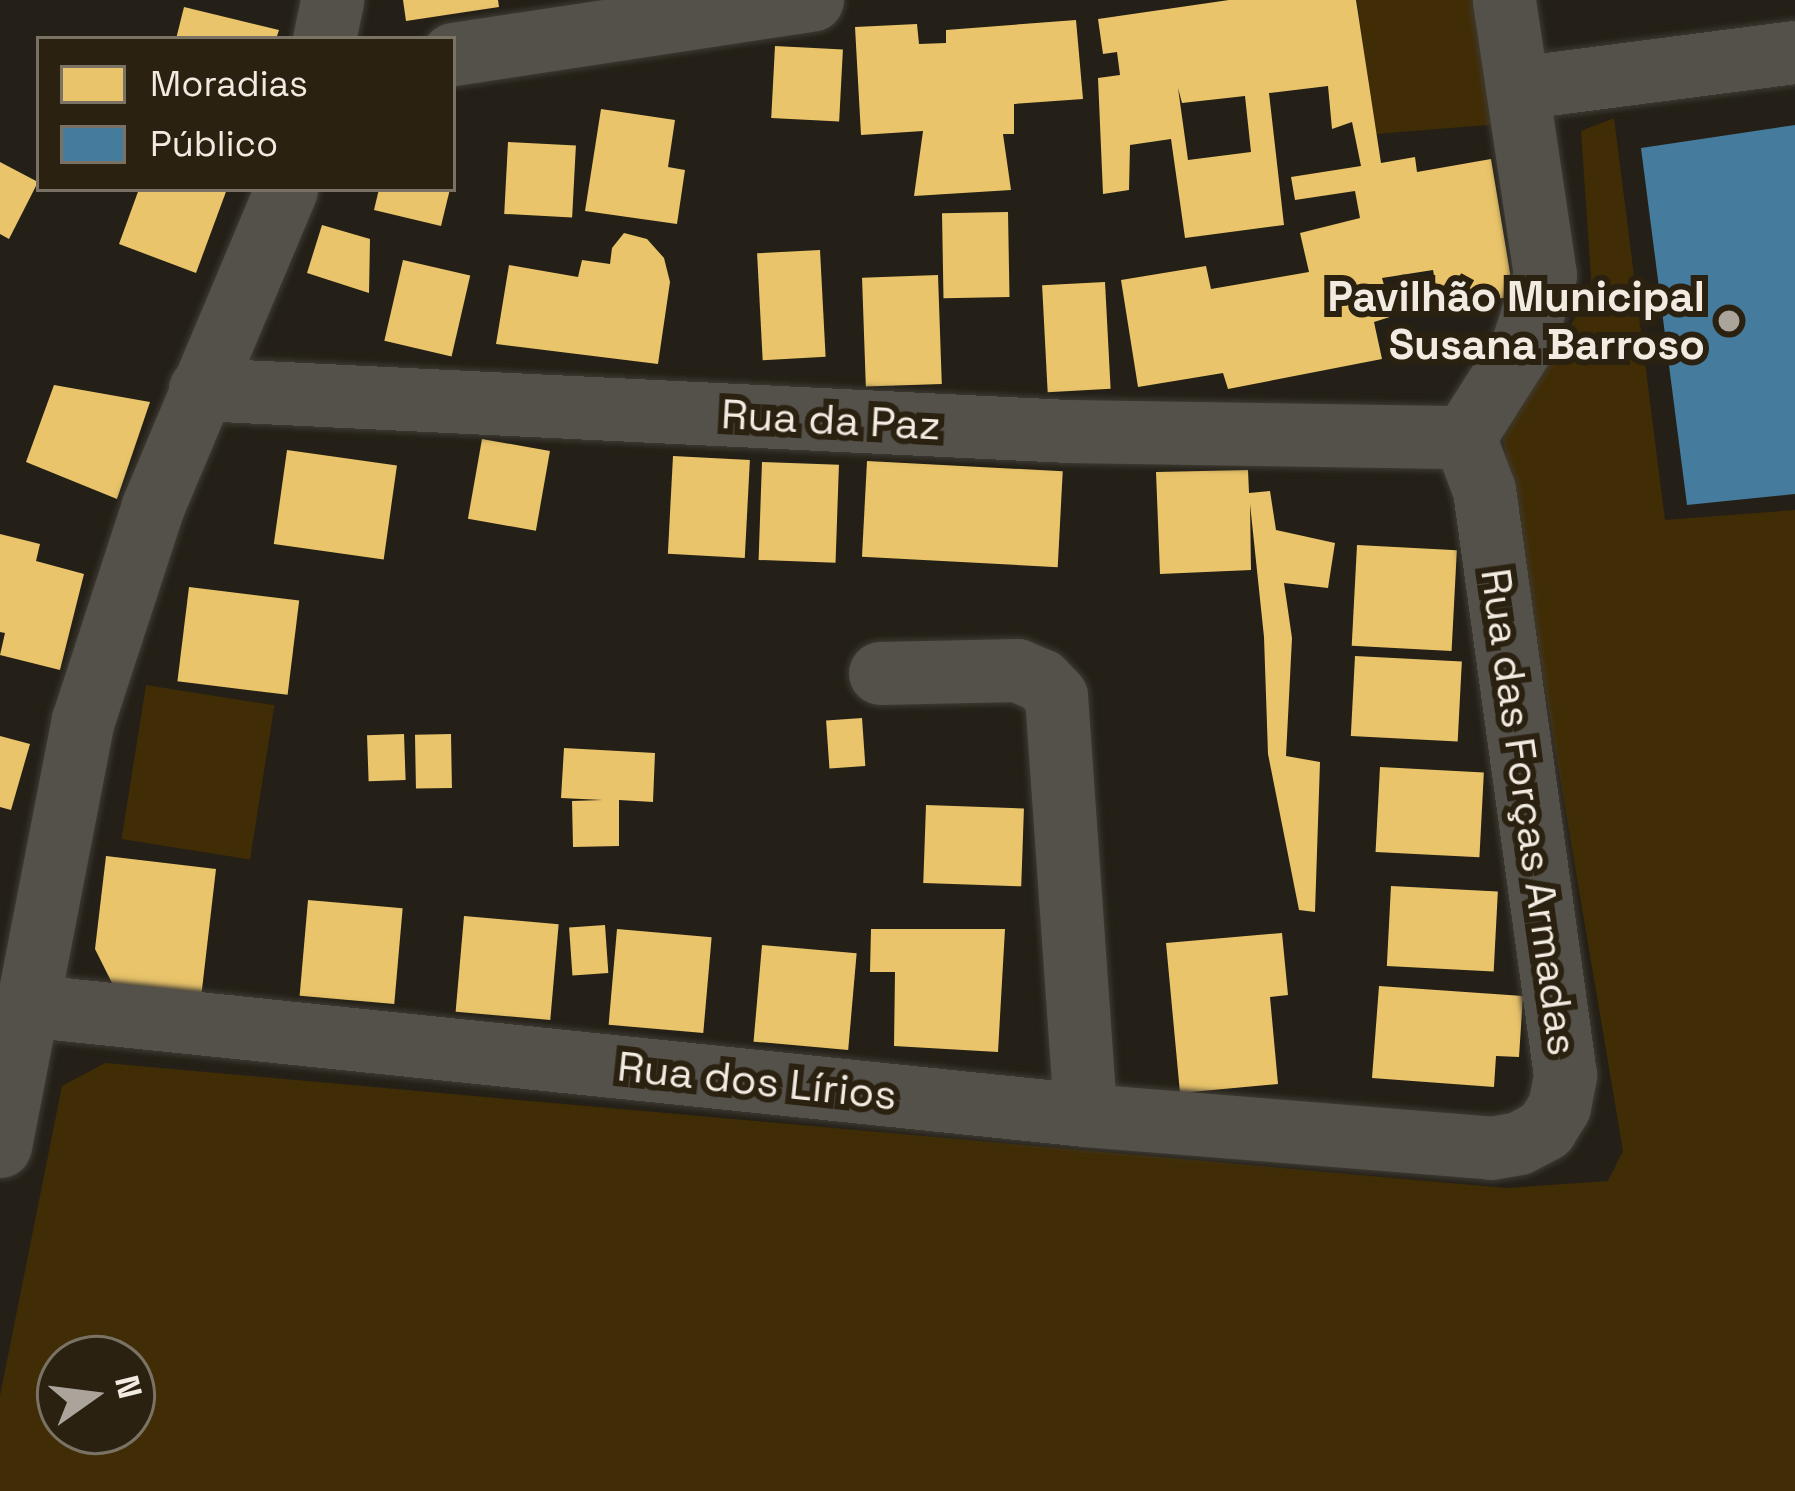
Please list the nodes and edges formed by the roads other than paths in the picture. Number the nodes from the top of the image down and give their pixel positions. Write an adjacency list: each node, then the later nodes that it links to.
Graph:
1 (332, 0): 5 (street)
2 (812, 0): 4 (street)
3 (1504, 0): 8 (street)
4 (801, 1): 7 (street)
5 (326, 36)
6 (1795, 52): 8 (street)
7 (456, 54)
8 (1517, 88): 11 (street)
9 (285, 192): 10 (street)
10 (200, 389): 11 (street, Rua da Paz); 13 (street)
11 (1464, 437): 16 (street, Rua das Forças Armadas)
12 (880, 673): 15 (street)
13 (24, 1005): 14 (street); 15 (street, Rua dos Lírios)
14 (3, 1108)
15 (1085, 1115): 16 (street, Rua dos Lírios)
16 (1491, 1148)

